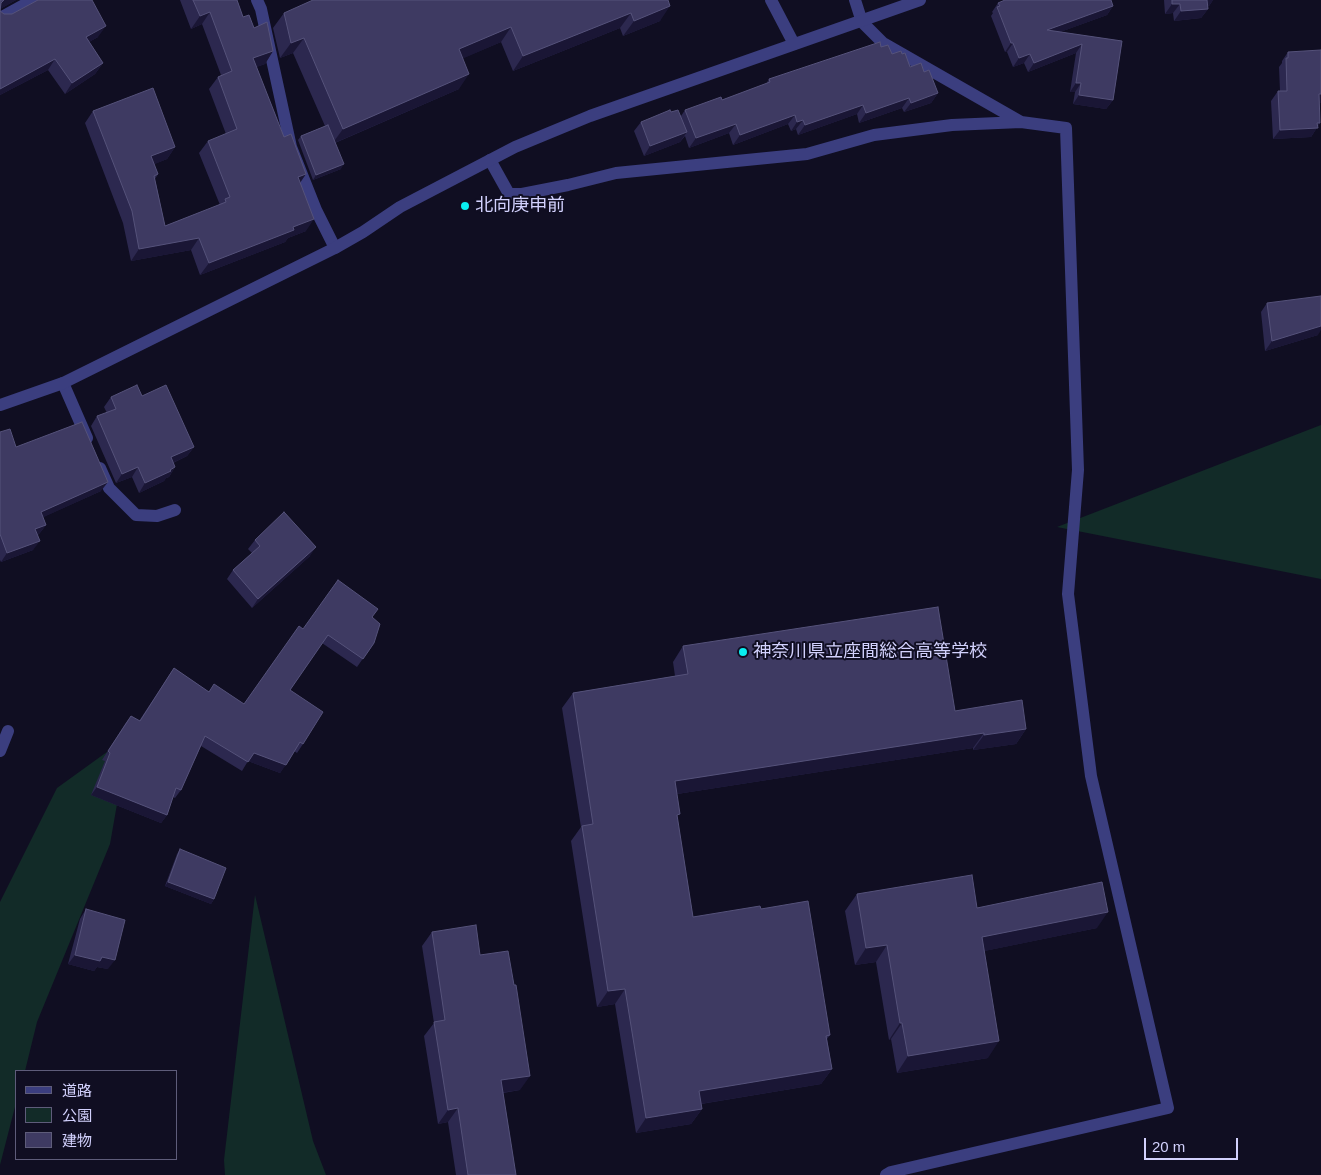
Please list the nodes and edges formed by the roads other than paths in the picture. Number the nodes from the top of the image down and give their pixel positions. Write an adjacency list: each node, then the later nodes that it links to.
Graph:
1 (33, 0): 6 (street)
2 (257, 0): 11 (street)
3 (771, 0): 8 (street)
4 (855, 0): 7 (street)
5 (920, 0): 7 (street)
6 (0, 18)
7 (862, 22): 8 (street); 9 (street)
8 (794, 44): 10 (street)
9 (1021, 122): 10 (street); 17 (street)
10 (490, 160): 11 (street)
11 (335, 248): 12 (street)
12 (63, 383): 13 (street); 14 (street)
13 (0, 404)
14 (175, 510)
15 (8, 731): 16 (street)
16 (0, 751)
17 (886, 1175)

